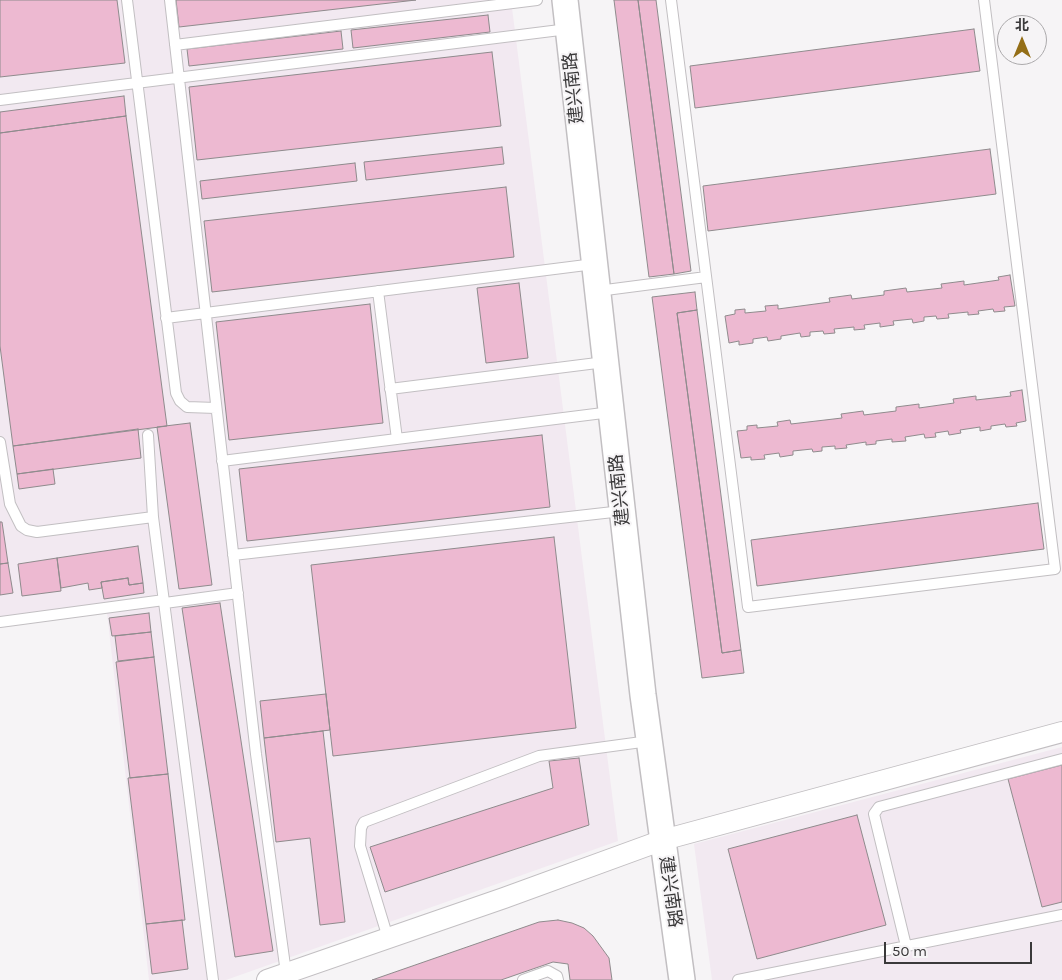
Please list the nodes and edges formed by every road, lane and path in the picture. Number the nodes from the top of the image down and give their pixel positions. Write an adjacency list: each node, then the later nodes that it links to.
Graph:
1 (127, 0): 10 (lane)
2 (170, 0): 8 (lane)
3 (537, 0): 8 (lane)
4 (565, 0): 7 (street, 建兴南路)
5 (671, 0): 13 (lane)
6 (984, 0): 13 (lane)
7 (568, 29): 9 (lane); 12 (street, 建兴南路)
8 (175, 45): 9 (lane)
9 (179, 78): 10 (lane); 16 (lane)
10 (137, 83): 11 (lane); 17 (lane)
11 (0, 100)
12 (594, 264): 14 (lane); 15 (street, 建兴南路)
13 (706, 277): 15 (lane)
14 (378, 291): 16 (lane); 19 (lane)
15 (597, 291): 18 (street, 建兴南路)
16 (206, 313): 17 (lane); 20 (lane)
17 (166, 318): 20 (lane)
18 (605, 362): 19 (lane); 21 (street, 建兴南路)
19 (390, 389): 23 (lane)
20 (216, 408): 25 (lane)
21 (611, 412): 23 (lane); 26 (street, 建兴南路)
22 (148, 435): 27 (lane)
23 (397, 439): 25 (lane)
24 (0, 442): 27 (lane)
25 (222, 460): 28 (lane)
26 (622, 511): 28 (lane); 33 (street, 建兴南路)
27 (153, 516): 30 (lane)
28 (233, 555): 29 (lane)
29 (238, 593): 30 (lane); 39 (lane)
30 (165, 602): 31 (lane); 40 (lane)
31 (0, 622)
32 (1062, 732): 35 (street)
33 (649, 741): 35 (street, 建兴南路); 37 (lane)
34 (1062, 759): 38 (lane)
35 (663, 840): 37 (street); 44 (street, 建兴南路)
36 (1062, 915): 38 (lane)
37 (388, 938): 39 (street)
38 (906, 946): 45 (lane)
39 (286, 973): 41 (street)
40 (213, 980)
41 (267, 980)
42 (523, 980): 43 (lane)
43 (558, 980)
44 (682, 980)
45 (738, 980)

